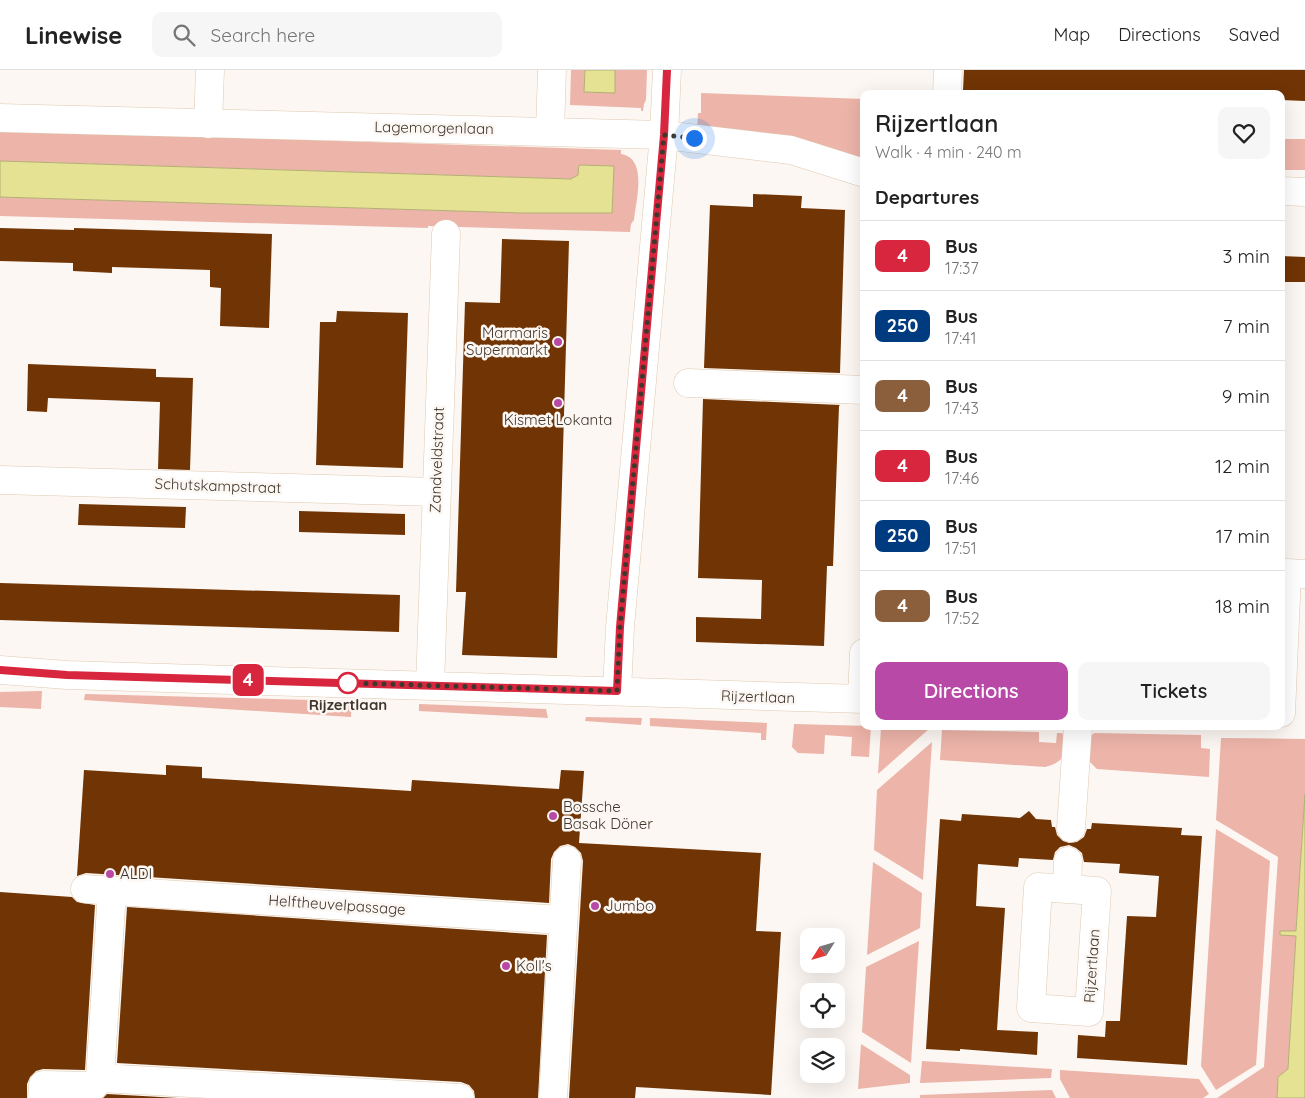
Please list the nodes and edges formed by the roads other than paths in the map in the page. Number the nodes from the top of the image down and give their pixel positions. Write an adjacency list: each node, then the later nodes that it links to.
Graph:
1 (210, 70): 7 (street)
2 (552, 70): 8 (street)
3 (667, 70): 9 (street)
4 (948, 70): 5 (street)
5 (947, 90)
6 (0, 118): 7 (street, Lagemorgenlaan)
7 (208, 124): 8 (street, Lagemorgenlaan)
8 (550, 131): 9 (street, Lagemorgenlaan)
9 (664, 135): 10 (street, Lagemorgenlaan); 22 (street)
10 (860, 172)
11 (1285, 191): 12 (street)
12 (1305, 192)
13 (446, 234): 17 (street, Zandveldstraat)
14 (688, 383): 15 (street)
15 (860, 390)
16 (0, 480): 17 (street, Schutskampstraat)
17 (436, 492): 21 (street, Zandveldstraat)
18 (1305, 574): 24 (street)
19 (1305, 606): 24 (street)
20 (8, 672): 21 (street, Rijzertlaan)
21 (430, 686): 22 (street, Rijzertlaan)
22 (617, 691): 23 (street, Rijzertlaan)
23 (860, 699)
24 (1291, 713)
25 (1078, 730): 26 (street)
26 (1071, 828)
27 (567, 860): 32 (street)
28 (1068, 861): 30 (street)
29 (85, 889): 31 (street, Helftheuvelpassage)
30 (1067, 889): 30 (street, Rijzertlaan)
31 (112, 891): 32 (street, Helftheuvelpassage); 33 (street)
32 (562, 920): 36 (street)
33 (100, 1078): 34 (street); 35 (street)
34 (42, 1098)
35 (460, 1098)
36 (553, 1098)

